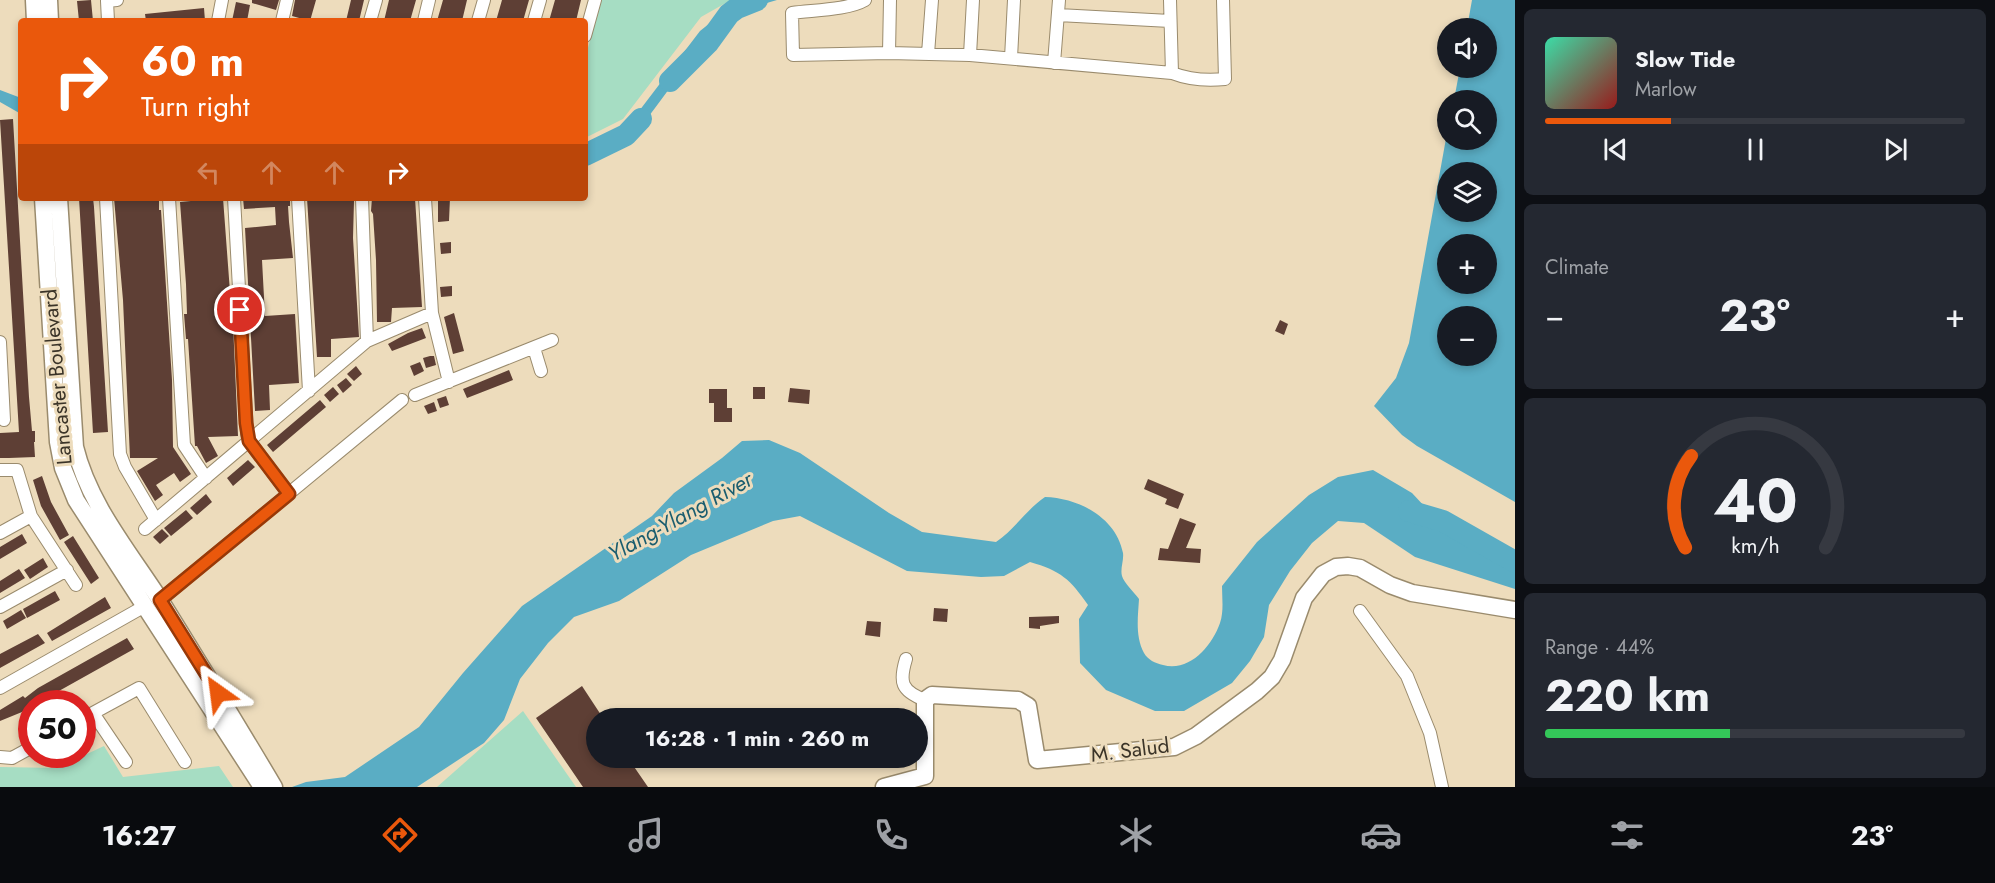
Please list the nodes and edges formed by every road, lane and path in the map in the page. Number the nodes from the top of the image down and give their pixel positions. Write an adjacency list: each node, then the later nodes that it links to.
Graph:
1 (34, 0): 20 (main road)
2 (49, 0): 21 (main road)
3 (117, 0): 22 (street)
4 (222, 0): 23 (street)
5 (287, 0): 24 (street)
6 (376, 0): 25 (street)
7 (429, 0): 26 (street)
8 (484, 0): 27 (street)
9 (540, 0): 28 (street)
10 (595, 0): 30 (street)
11 (865, 0): 31 (street)
12 (890, 0): 31 (street)
13 (932, 0): 32 (street)
14 (973, 0): 33 (street)
15 (1014, 0): 34 (street)
16 (1059, 0): 19 (street)
17 (1170, 0): 29 (street)
18 (1223, 0): 36 (street)
19 (1058, 15): 29 (street); 35 (street)
20 (35, 18)
21 (50, 18)
22 (108, 18)
23 (219, 18)
24 (283, 18)
25 (371, 18)
26 (425, 18)
27 (479, 18)
28 (535, 18)
29 (1170, 21): 36 (street)
30 (588, 25)
31 (889, 53): 32 (street)
32 (928, 54): 33 (street)
33 (970, 56): 34 (street)
34 (1011, 58): 35 (street)
35 (1054, 63): 36 (street)
36 (1172, 73)
37 (43, 201): 66 (main road, Lancaster Boulevard)
38 (59, 201): 66 (main road, Lancaster Boulevard)
39 (106, 201): 61 (street)
40 (169, 201): 58 (street)
41 (234, 201): 56 (street)
42 (298, 201): 52 (street)
43 (362, 201): 47 (street)
44 (425, 201): 45 (street)
45 (432, 313): 47 (street); 51 (street)
46 (552, 340): 49 (street)
47 (368, 341): 52 (street)
48 (0, 342): 55 (street)
49 (534, 348): 50 (street); 51 (street)
50 (541, 371)
51 (449, 382): 53 (street)
52 (309, 391): 56 (street)
53 (414, 395)
54 (402, 400): 59 (street)
55 (6, 420)
56 (249, 441): 58 (street); 59 (street)
57 (0, 470): 60 (street)
58 (206, 478): 61 (street)
59 (289, 494): 66 (street)
60 (31, 516): 63 (street); 64 (street)
61 (156, 520): 62 (street)
62 (145, 529)
63 (0, 533)
64 (67, 570): 65 (street); 67 (street)
65 (76, 585)
66 (153, 603): 70 (main road, Lancaster Boulevard); 72 (street)
67 (0, 607)
68 (1515, 610): 73 (main road, M. Salud)
69 (1360, 611): 83 (street)
70 (171, 632): 80 (main road, Lancaster Boulevard); 81 (main road, Lancaster Boulevard)
71 (906, 659): 73 (street)
72 (0, 688)
73 (925, 700): 82 (main road)
74 (96, 712): 79 (street)
75 (96, 726): 78 (street)
76 (18, 755): 77 (street)
77 (0, 758)
78 (126, 762)
79 (185, 762)
80 (262, 787)
81 (274, 787)
82 (884, 787)
83 (1442, 787)

